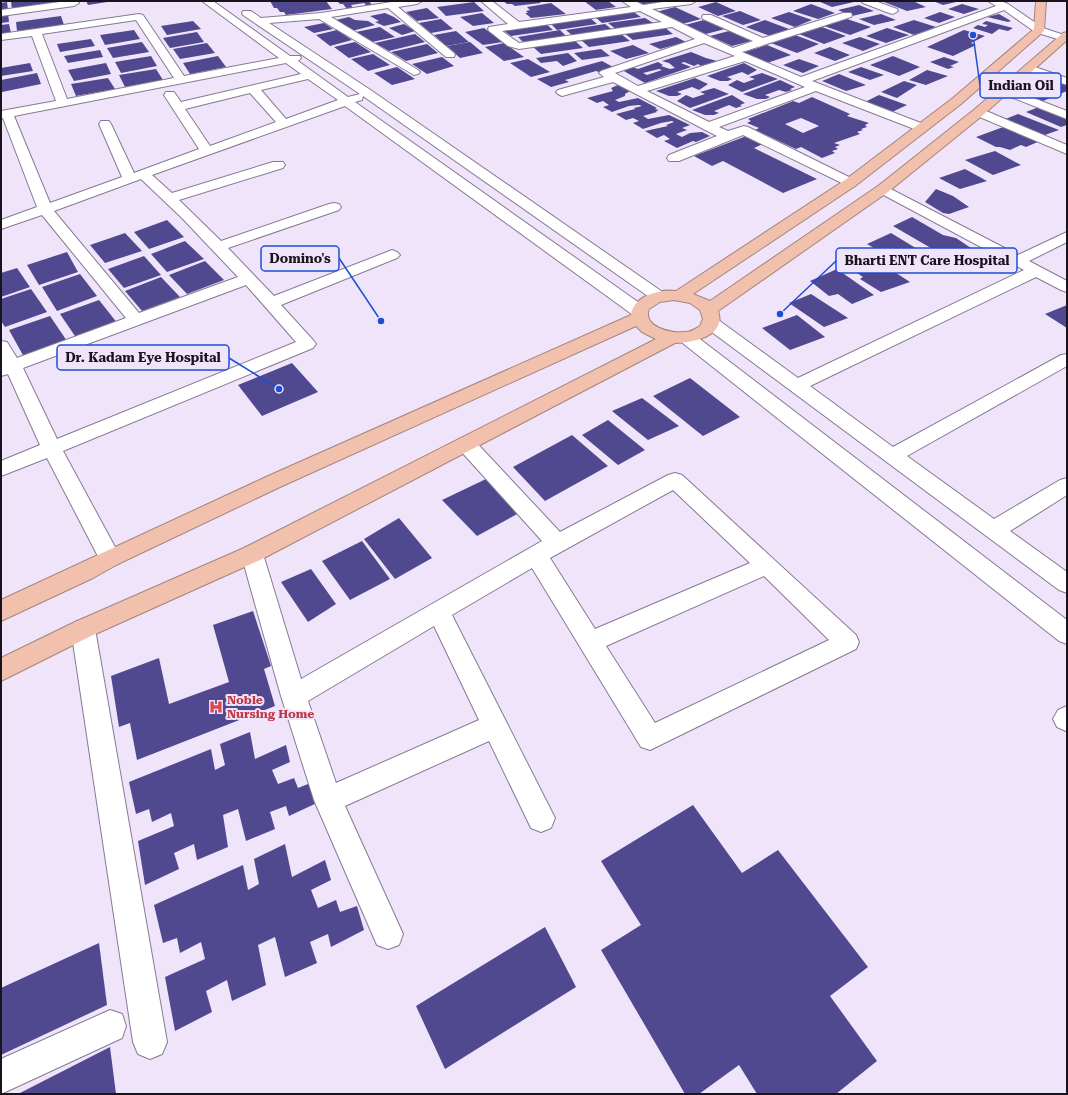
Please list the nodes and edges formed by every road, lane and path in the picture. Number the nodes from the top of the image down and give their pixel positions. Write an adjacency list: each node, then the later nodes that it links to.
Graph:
1 (207, 1): 36 (street)
2 (335, 1): 17 (street)
3 (417, 1): 11 (street)
4 (486, 1): 25 (street)
5 (627, 1): 14 (street)
6 (692, 1): 14 (street)
7 (866, 1): 15 (street)
8 (993, 1): 13 (street)
9 (1042, 1): 26 (highway)
10 (236, 5): 23 (street)
11 (390, 5): 17 (street); 34 (street)
12 (126, 6): 21 (street)
13 (1005, 6): 26 (street); 42 (street)
14 (640, 7): 24 (street); 25 (street)
15 (892, 11)
16 (73, 12): 18 (street); 21 (street); 27 (street)
17 (343, 12): 20 (street)
18 (1, 13)
19 (847, 15): 31 (street)
20 (321, 16): 23 (street); 38 (street)
21 (132, 17): 41 (street)
22 (706, 17): 31 (street)
23 (259, 21): 33 (street)
24 (673, 24): 25 (street); 30 (street)
25 (517, 26)
26 (1039, 30): 29 (street); 60 (highway)
27 (36, 32): 28 (street); 52 (street)
28 (1, 37)
29 (1066, 37): 37 (highway)
30 (704, 39): 32 (street); 40 (street)
31 (763, 42): 32 (street)
32 (733, 51): 35 (street)
33 (311, 55): 36 (street); 50 (street)
34 (450, 55)
35 (745, 57): 42 (street); 47 (street)
36 (288, 60): 39 (street); 41 (street)
37 (1029, 68): 43 (street); 48 (highway)
38 (414, 72)
39 (310, 75): 46 (street); 51 (street)
40 (614, 78): 47 (street); 49 (street)
41 (182, 81): 44 (street)
42 (801, 81): 45 (street)
43 (1067, 82)
44 (163, 85): 52 (street); 53 (street)
45 (816, 87): 59 (street); 60 (street)
46 (254, 90): 53 (street); 58 (street)
47 (637, 90): 59 (street)
48 (1005, 91): 54 (highway); 55 (street)
49 (562, 92)
50 (368, 94): 51 (street); 81 (street)
51 (347, 101): 58 (street); 83 (street)
52 (63, 103): 56 (street)
53 (177, 107): 63 (street)
54 (979, 112): 62 (street); 68 (highway)
55 (1067, 114)
56 (4, 115): 71 (street)
57 (105, 124): 66 (street)
58 (284, 124): 63 (street)
59 (708, 126): 61 (street)
60 (922, 128): 67 (highway)
61 (728, 136): 64 (street); 67 (street)
62 (1067, 150)
63 (207, 151): 66 (street)
64 (674, 158)
65 (278, 165): 69 (street)
66 (137, 177): 69 (street); 71 (street)
67 (850, 183): 80 (highway)
68 (884, 188): 76 (street); 84 (highway)
69 (170, 198): 74 (street)
70 (334, 207): 74 (street)
71 (45, 209): 72 (street); 85 (street)
72 (1, 225)
73 (1067, 236): 76 (street)
74 (217, 247): 78 (street)
75 (392, 255): 82 (street)
76 (1019, 260): 77 (street)
77 (1037, 270): 79 (street); 90 (street)
78 (248, 279): 82 (street); 85 (street)
79 (1067, 287)
80 (680, 295): 81 (highway); 84 (highway)
81 (658, 296): 83 (highway)
82 (271, 303): 92 (street)
83 (639, 314): 86 (highway); 100 (highway)
84 (710, 316): 86 (highway); 90 (street)
85 (137, 320): 89 (street)
86 (679, 337): 91 (highway); 105 (street)
87 (1, 346): 89 (street)
88 (1067, 359): 93 (street)
89 (7, 368): 92 (street)
90 (796, 386): 93 (street)
91 (466, 444): 97 (street); 98 (highway)
92 (52, 449): 94 (street); 100 (street)
93 (892, 456): 96 (street)
94 (1, 469)
95 (1067, 485): 96 (street)
96 (994, 530): 102 (street)
97 (557, 543): 99 (street); 101 (street)
98 (252, 554): 106 (highway); 109 (street)
99 (536, 555): 104 (street); 107 (street)
100 (110, 558): 103 (highway)
101 (767, 564): 107 (street); 107 (street)
102 (1067, 584)
103 (1, 611)
104 (439, 612): 109 (street); 110 (street)
105 (1064, 628)
106 (83, 629): 108 (highway); 115 (street)
107 (589, 642)
108 (1, 670)
109 (294, 696): 111 (street)
110 (495, 726): 111 (street); 112 (street)
111 (328, 800): 113 (street)
112 (540, 818)
113 (388, 934)
114 (110, 1026): 116 (street)
115 (150, 1042)
116 (1, 1076)

